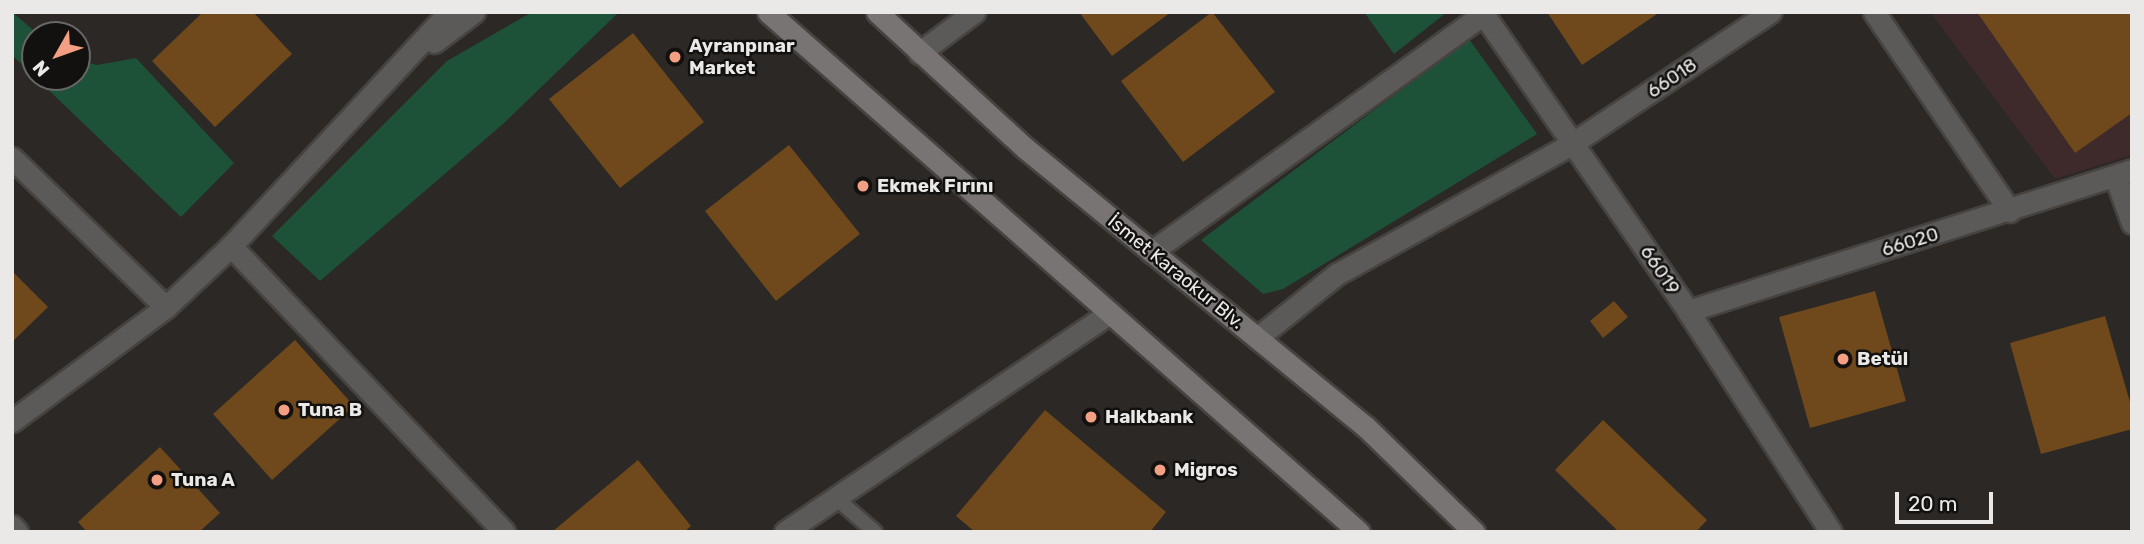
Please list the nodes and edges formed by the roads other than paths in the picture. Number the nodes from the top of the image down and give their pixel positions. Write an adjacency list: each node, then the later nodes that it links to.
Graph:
1 (449, 12): 10 (street)
2 (474, 12): 10 (street)
3 (768, 12): 20 (main road)
4 (877, 12): 9 (main road, İsmet Karaokur Blv.)
5 (974, 12): 9 (street)
6 (1770, 12): 11 (street, 66018)
7 (1874, 12): 14 (street)
8 (1482, 13): 11 (street, 66019); 17 (street)
9 (919, 53): 17 (main road, İsmet Karaokur Blv.)
10 (402, 67): 16 (street)
11 (1573, 143): 19 (street, 66019); 21 (street, 66018)
12 (12, 158): 18 (street)
13 (2123, 173): 14 (street, 66020); 15 (street)
14 (2010, 211): 19 (street, 66020)
15 (2132, 223)
16 (231, 246): 18 (street); 26 (street)
17 (1151, 251): 21 (main road, İsmet Karaokur Blv.)
18 (166, 307): 22 (street)
19 (1688, 311): 31 (street, 66019)
20 (1110, 313): 23 (street); 29 (main road)
21 (1257, 338): 30 (main road, İsmet Karaokur Blv.)
22 (12, 421)
23 (836, 498): 27 (street); 28 (lane)
24 (12, 526): 25 (street)
25 (17, 532)
26 (504, 532)
27 (785, 532)
28 (875, 532)
29 (1359, 532)
30 (1474, 532)
31 (1831, 532)

